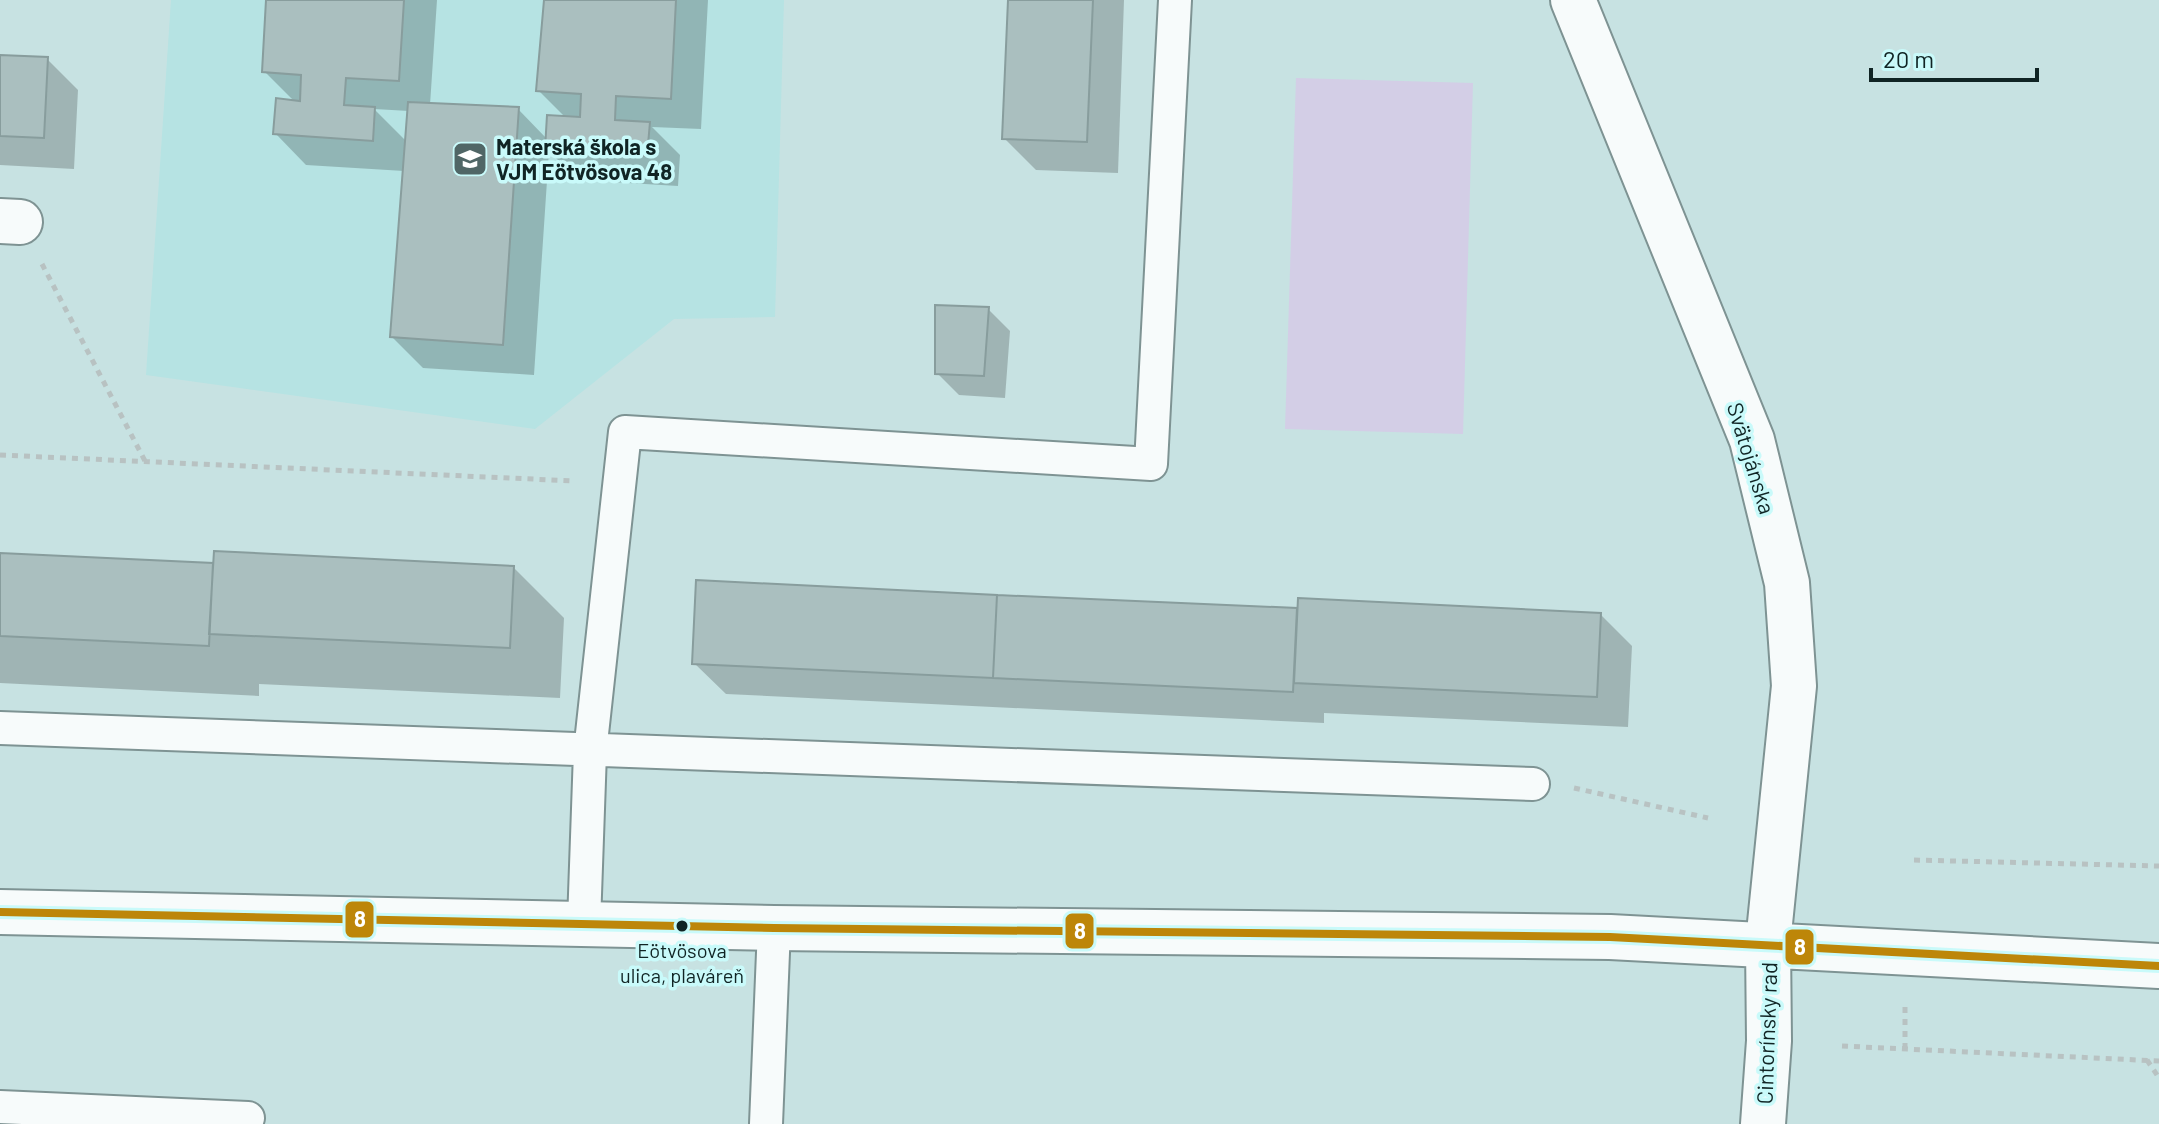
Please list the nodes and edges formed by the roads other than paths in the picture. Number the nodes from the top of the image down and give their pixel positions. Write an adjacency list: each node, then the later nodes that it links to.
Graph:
1 (1175, 0): 4 (lane)
2 (1573, 0): 9 (street, Svätojánska)
3 (0, 728): 4 (lane)
4 (590, 752): 5 (lane); 7 (lane)
5 (1533, 784)
6 (0, 912): 7 (street)
7 (584, 923): 8 (street)
8 (774, 928): 9 (street); 13 (lane)
9 (1768, 943): 10 (street); 14 (street, Cintorínsky rad)
10 (2159, 966)
11 (0, 1107): 12 (lane)
12 (248, 1118)
13 (766, 1124)
14 (1763, 1124)

